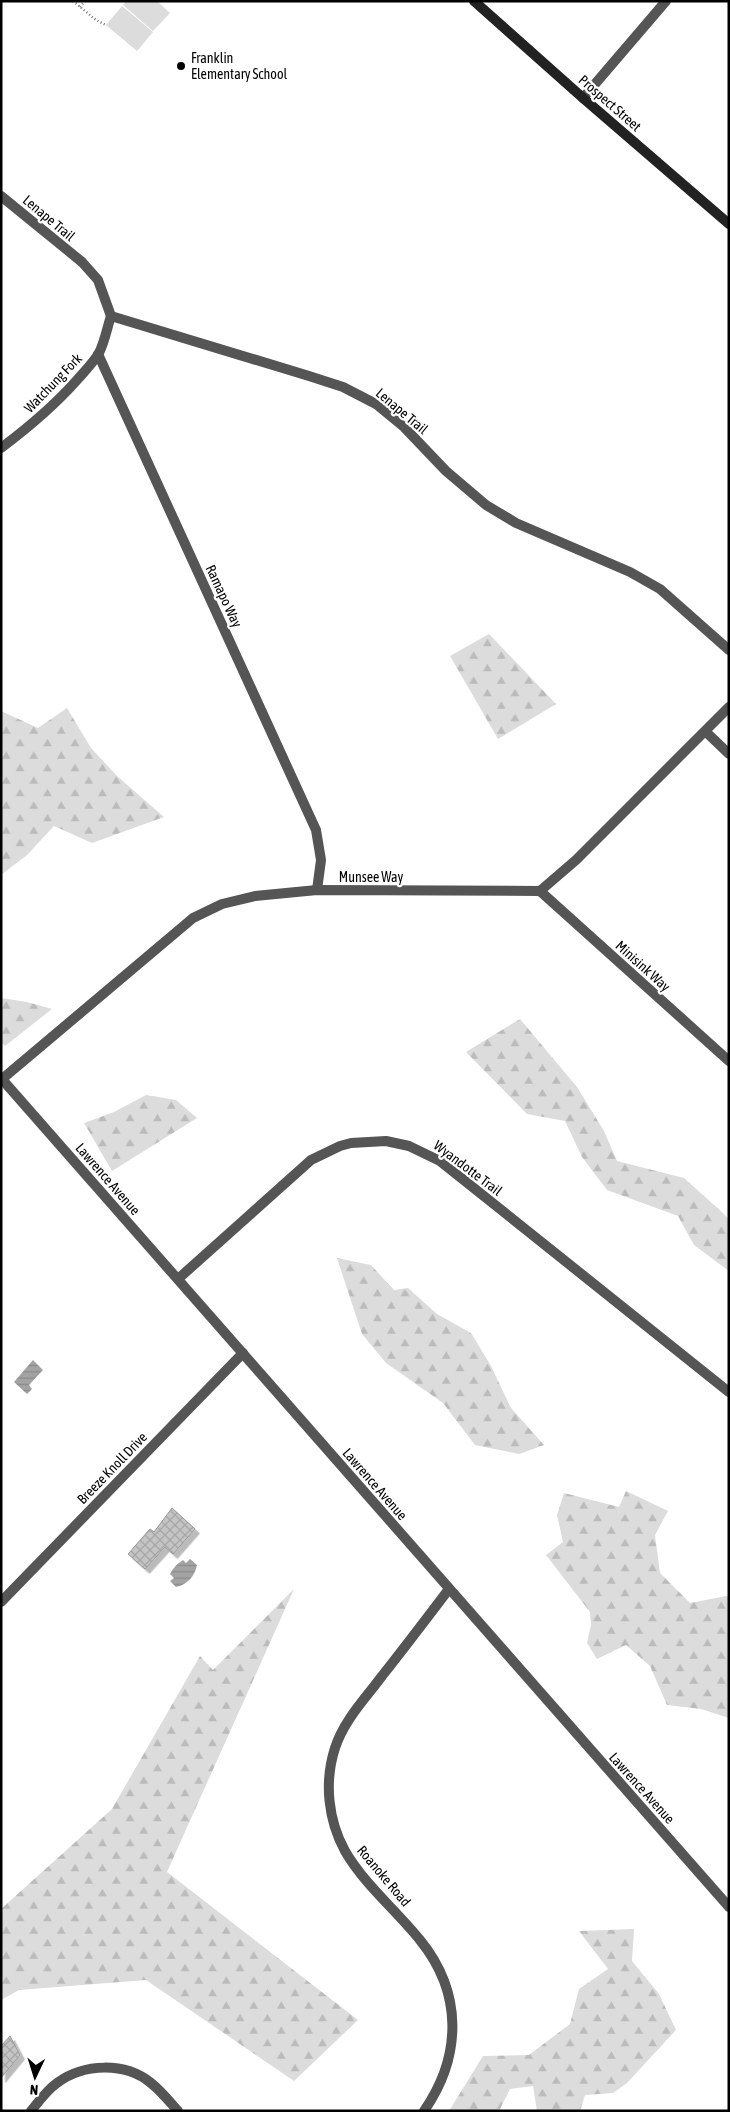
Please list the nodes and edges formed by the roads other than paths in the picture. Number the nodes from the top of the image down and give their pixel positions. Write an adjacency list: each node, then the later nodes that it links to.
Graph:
1 (474, 1): 3 (street, Prospect Street)
2 (666, 1): 3 (street)
3 (583, 98): 5 (street, Prospect Street)
4 (1, 196): 6 (street, Lenape Trail)
5 (729, 224)
6 (110, 316): 7 (street); 9 (street, Lenape Trail)
7 (98, 354): 8 (street, Watchung Fork); 13 (street, Ramapo Way)
8 (1, 448)
9 (729, 650)
10 (729, 707): 11 (street)
11 (706, 732): 12 (street); 14 (street)
12 (729, 754)
13 (317, 890): 14 (street, Munsee Way); 16 (street, Munsee Way)
14 (540, 891): 15 (street, Minisink Way)
15 (729, 1061)
16 (2, 1079): 17 (street, Lawrence Avenue)
17 (178, 1278): 18 (street, Lawrence Avenue); 19 (street, Wyandotte Trail)
18 (243, 1353): 20 (street, Lawrence Avenue); 21 (street, Breeze Knoll Drive)
19 (729, 1392)
20 (449, 1590): 22 (street, Lawrence Avenue); 25 (street, Roanoke Road)
21 (1, 1602)
22 (729, 1907)
23 (31, 2111): 24 (street)
24 (178, 2111)
25 (424, 2111)

